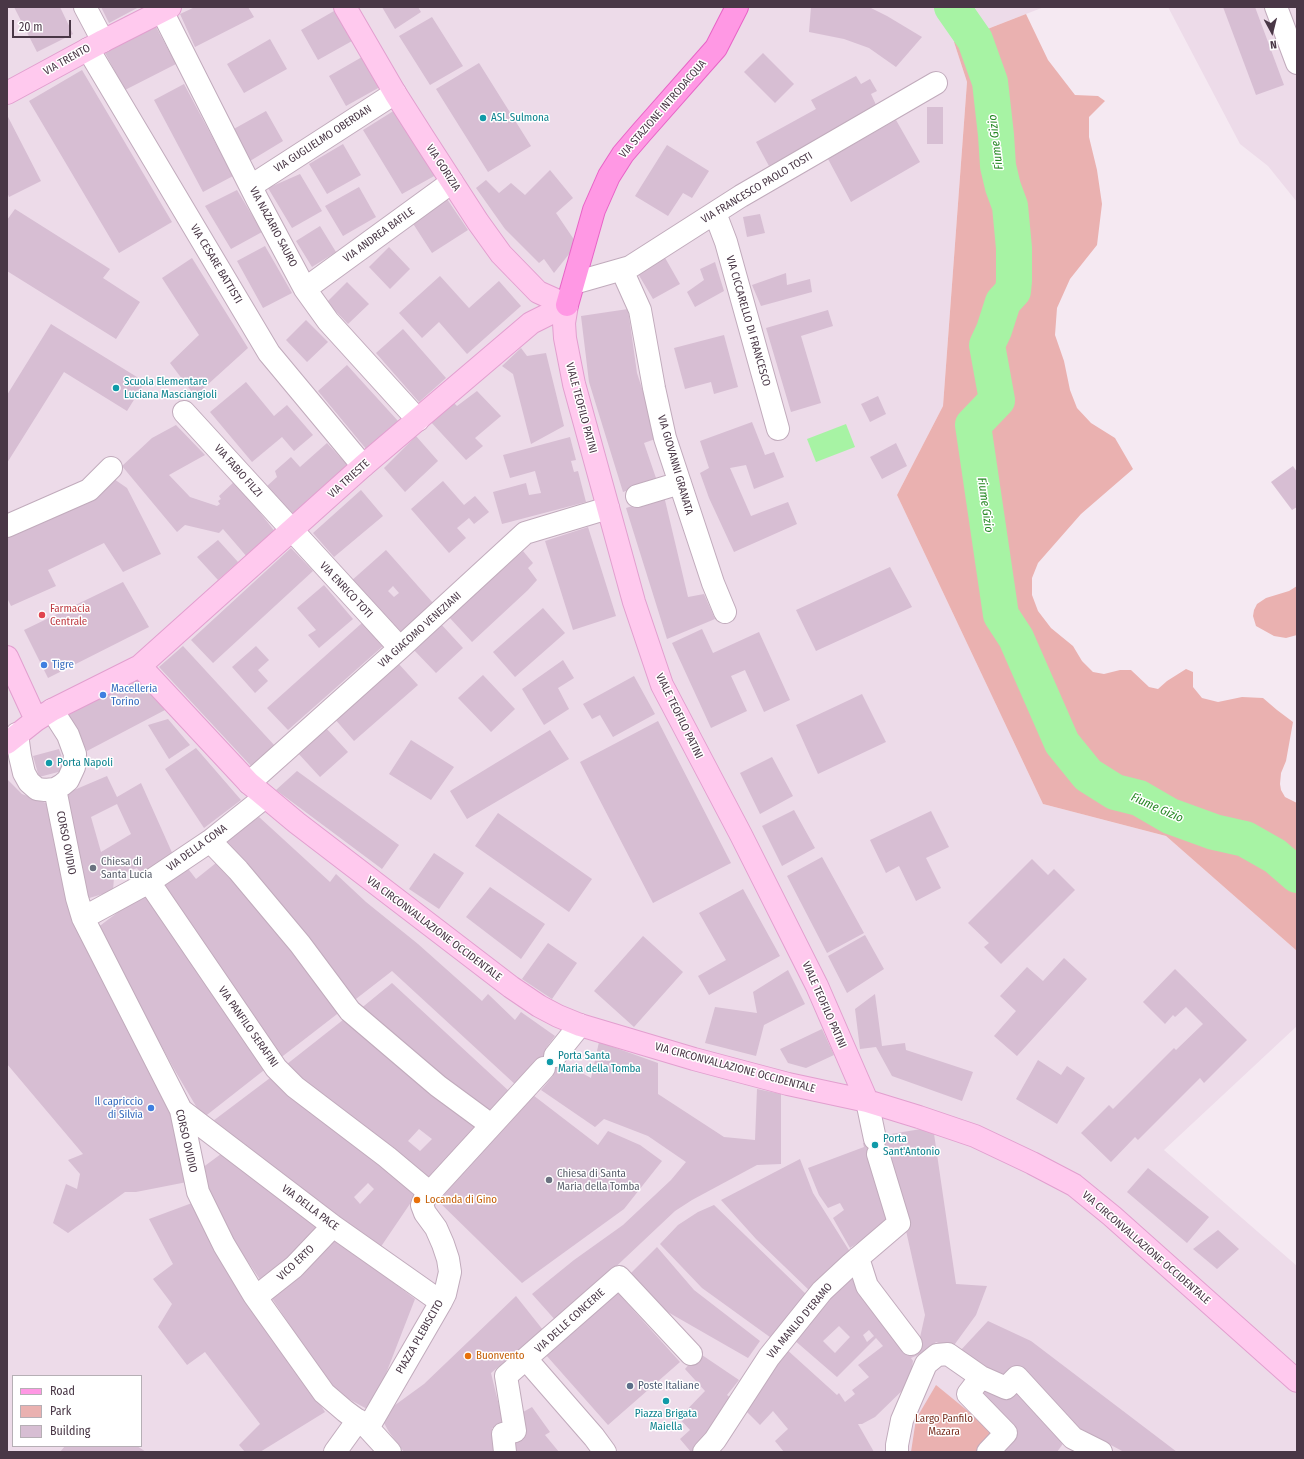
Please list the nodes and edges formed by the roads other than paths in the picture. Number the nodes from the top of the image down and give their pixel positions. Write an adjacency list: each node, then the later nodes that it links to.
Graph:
1 (85, 7): 6 (street, VIA CESARE BATTISTI)
2 (345, 7): 10 (main road, VIA GORIZIA)
3 (737, 7): 15 (main road, VIA STAZIONE INTRODACQUA)
4 (1276, 7): 7 (street)
5 (166, 9): 6 (main road, VIA TRENTO); 12 (street, VIA NAZARIO SAURO)
6 (95, 45): 9 (main road, VIA TRENTO); 21 (street, VIA CESARE BATTISTI)
7 (1297, 62)
8 (936, 83): 13 (street, VIA FRANCESCO PAOLO TOSTI)
9 (7, 93)
10 (395, 93): 11 (main road, VIA GORIZIA); 12 (street, VIA GUGLIELMO OBERDAN)
11 (452, 182): 16 (street, VIA ANDREA BAFILE); 17 (main road, VIA GORIZIA)
12 (251, 186): 16 (street, VIA NAZARIO SAURO)
13 (715, 213): 14 (street, VIA FRANCESCO PAOLO TOSTI); 20 (street, VIA CICCARELLO DI FRANCESCO)
14 (622, 270): 15 (street, VIA FRANCESCO PAOLO TOSTI); 23 (street, VIA GIOVANNI GRANATA)
15 (574, 283): 17 (main road, VIA STAZIONE INTRODACQUA)
16 (305, 289): 19 (street, VIA NAZARIO SAURO)
17 (567, 305): 19 (main road, VIA TRIESTE); 25 (main road, VIALE TEOFILO PATINI)
18 (184, 412): 27 (street, VIA FABIO FILZI)
19 (418, 420): 21 (main road, VIA TRIESTE)
20 (778, 429)
21 (363, 466): 27 (main road, VIA TRIESTE)
22 (111, 468): 26 (street)
23 (680, 483): 24 (street); 28 (street, VIA GIOVANNI GRANATA)
24 (637, 496)
25 (608, 508): 29 (street, VIA GIACOMO VENEZIANI); 40 (main road, VIALE TEOFILO PATINI)
26 (7, 526)
27 (292, 531): 29 (street, VIA ENRICO TOTI); 31 (main road, VIA TRIESTE)
28 (725, 612)
29 (400, 648): 35 (street, VIA GIACOMO VENEZIANI)
30 (7, 657): 32 (main road)
31 (140, 666): 32 (main road); 35 (main road, VIA CIRCONVALLAZIONE OCCIDENTALE)
32 (44, 715): 33 (main road); 34 (street)
33 (12, 738): 34 (street)
34 (56, 789): 38 (street, CORSO OVIDIO)
35 (257, 790): 36 (street, VIA DELLA CONA); 39 (main road, VIA CIRCONVALLAZIONE OCCIDENTALE)
36 (210, 841): 37 (street, VIA DELLA CONA); 42 (street)
37 (149, 882): 38 (street, VIA DELLA CONA); 43 (street, VIA PANFILO SERAFINI)
38 (84, 918): 41 (street, CORSO OVIDIO)
39 (580, 1024): 40 (main road, VIA CIRCONVALLAZIONE OCCIDENTALE); 42 (street)
40 (867, 1101): 45 (street, VIA MANLIO D'ERAMO); 52 (main road, VIA CIRCONVALLAZIONE OCCIDENTALE)
41 (180, 1110): 44 (street, VIA DELLA PACE); 46 (street, CORSO OVIDIO)
42 (491, 1125): 43 (street)
43 (427, 1196): 47 (street, PIAZZA PLEBISCITO)
44 (333, 1226): 46 (street, VICO ERTO); 47 (street, VIA DELLA PACE)
45 (858, 1258): 49 (street); 59 (street, VIA MANLIO D'ERAMO)
46 (256, 1297): 53 (street, CORSO OVIDIO)
47 (441, 1302): 53 (street, PIAZZA PLEBISCITO)
48 (691, 1354): 50 (street, VIA DELLE CONCERIE)
49 (918, 1354): 51 (street); 60 (street)
50 (526, 1360): 57 (street, VIA DELLE CONCERIE); 58 (street)
51 (981, 1377): 54 (street); 61 (street)
52 (1297, 1381)
53 (363, 1424): 55 (street, PIAZZA PLEBISCITO); 56 (street, CORSO OVIDIO)
54 (1068, 1445): 62 (street)
55 (335, 1452)
56 (390, 1452)
57 (505, 1452)
58 (605, 1452)
59 (704, 1452)
60 (897, 1452)
61 (988, 1452)
62 (1101, 1452)

